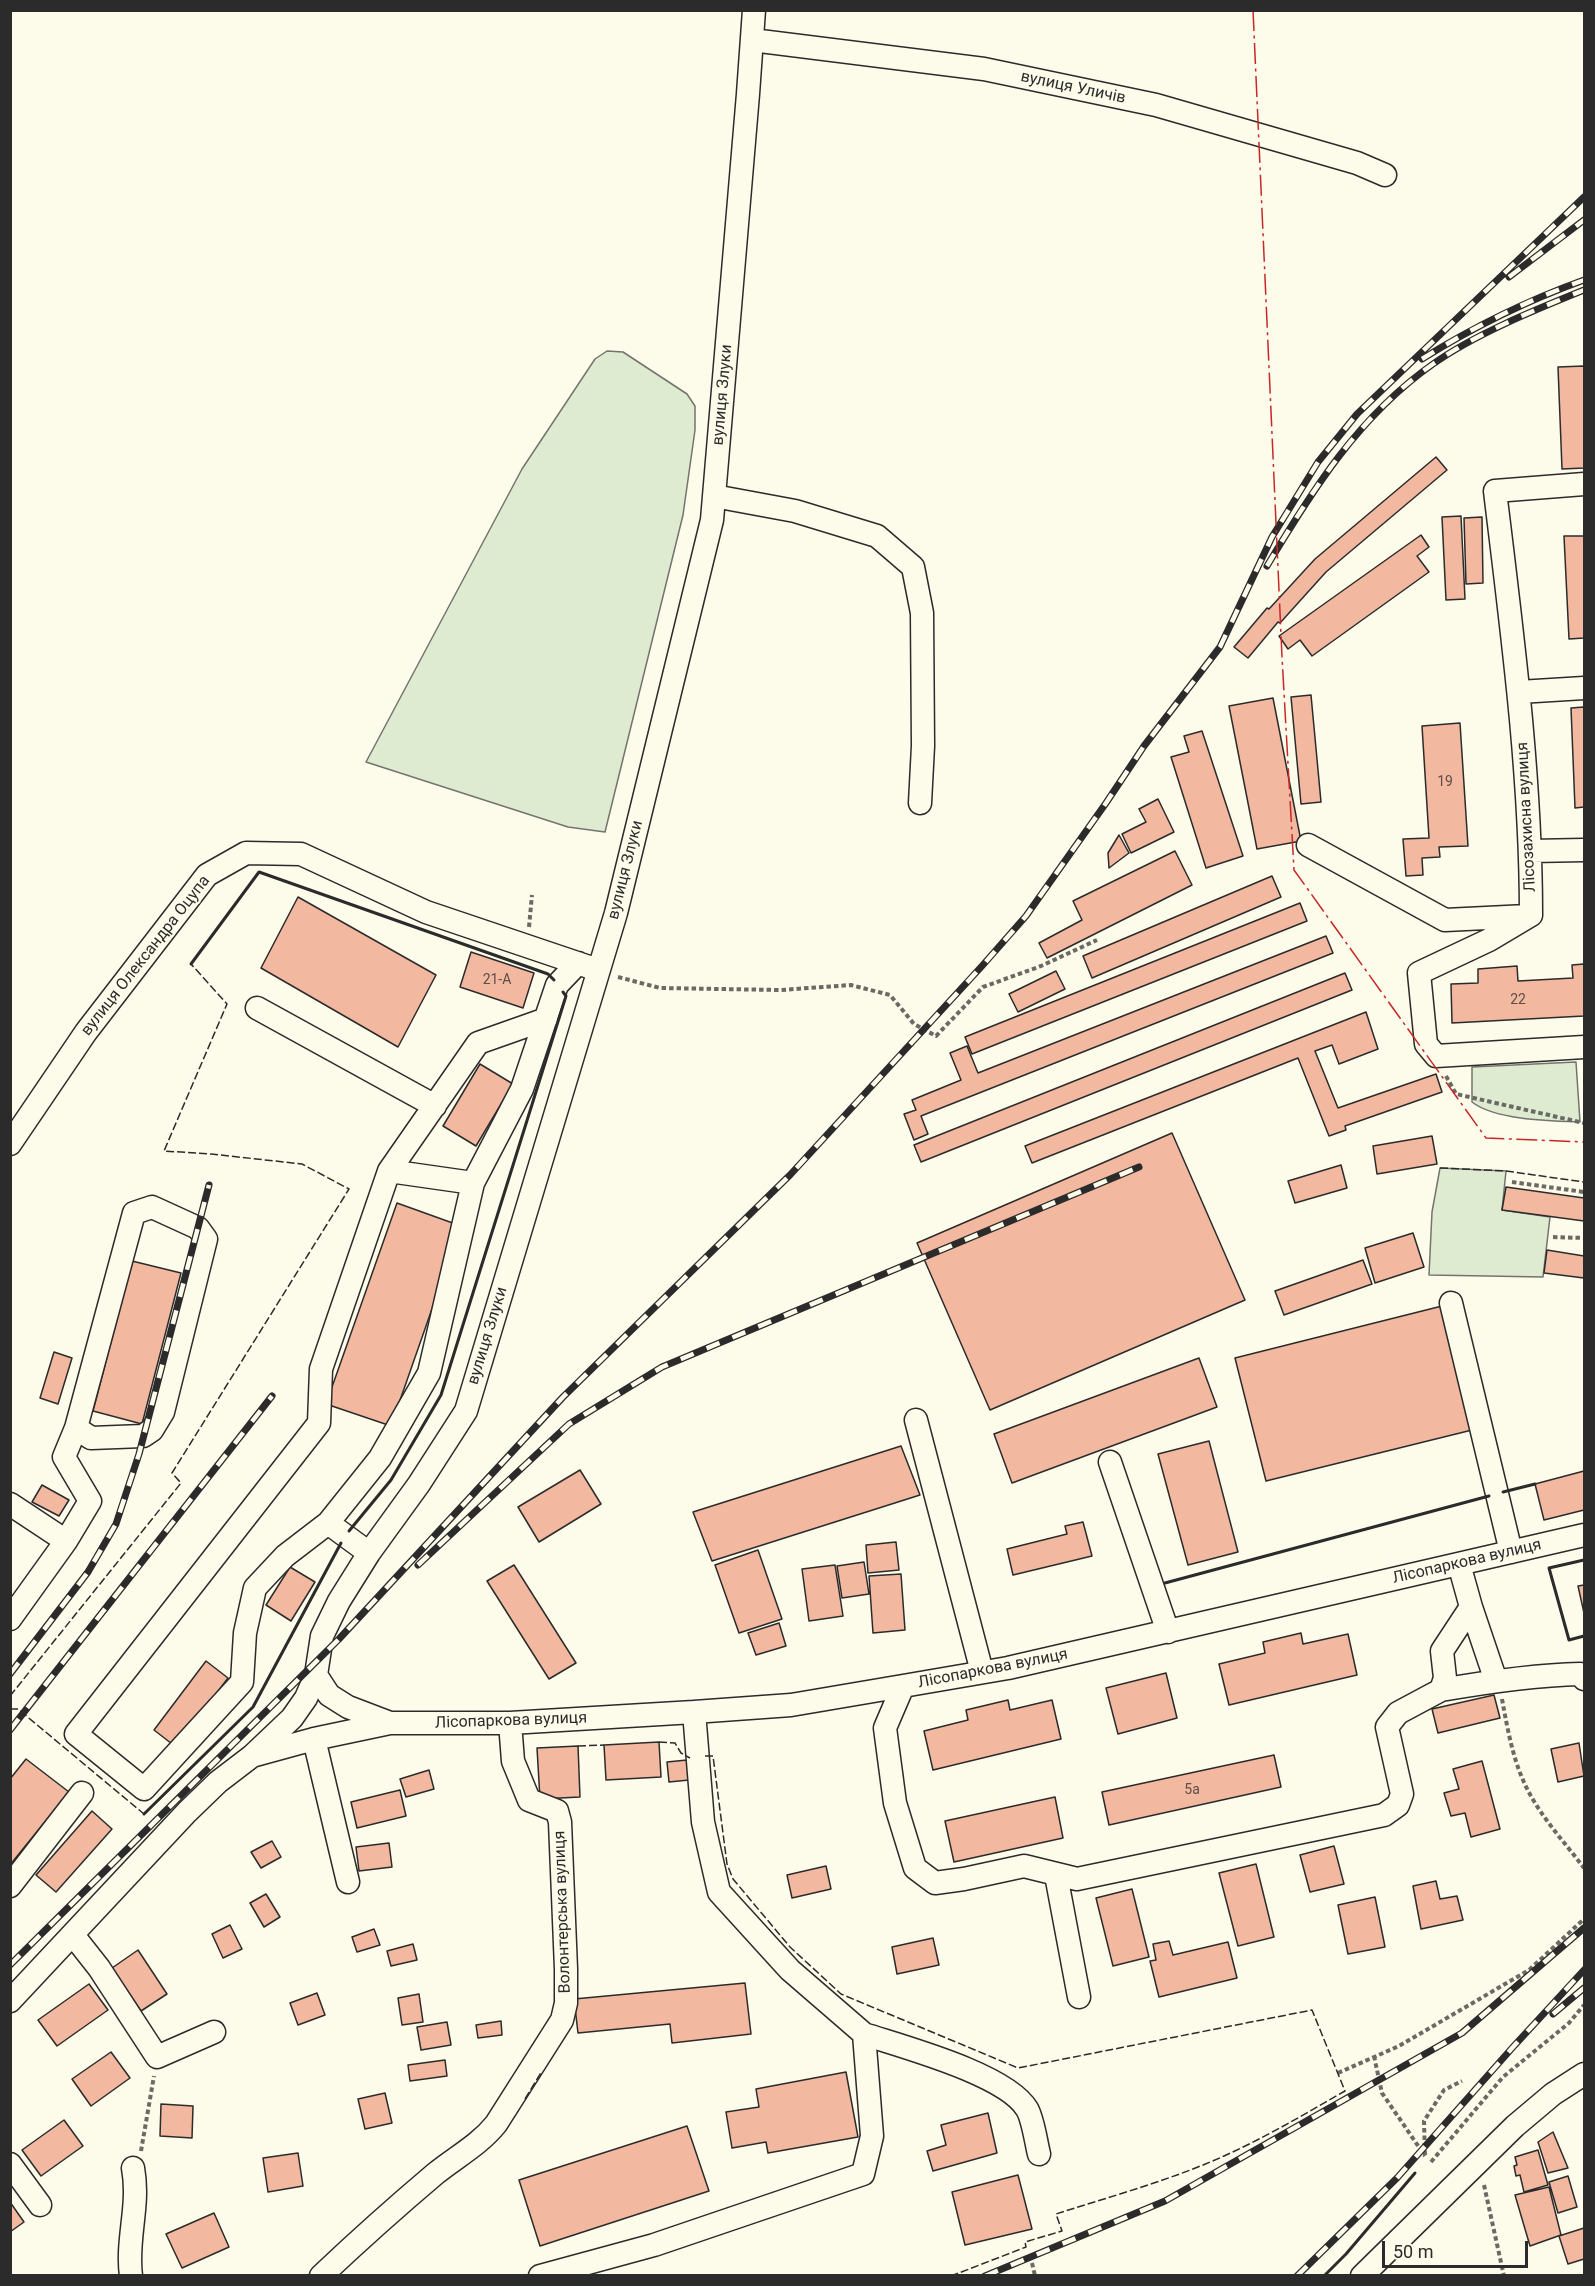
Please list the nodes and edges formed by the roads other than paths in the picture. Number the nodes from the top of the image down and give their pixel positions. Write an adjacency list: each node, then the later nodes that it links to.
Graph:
1 (754, 10): 2 (street, вулиця Злуки)
2 (752, 40): 3 (street, вулиця Уличів); 5 (street, вулиця Злуки)
3 (1385, 175)
4 (1584, 484): 7 (street, Лісозахисна вулиця)
5 (714, 496): 8 (street); 13 (street, вулиця Злуки)
6 (1584, 688): 7 (street)
7 (1519, 692): 11 (street, Лісозахисна вулиця)
8 (920, 803)
9 (1308, 845): 12 (street, Лісозахисна вулиця)
10 (1584, 850): 11 (street)
11 (1531, 851): 12 (street, Лісозахисна вулиця)
12 (1531, 915): 16 (street)
13 (588, 966): 15 (street); 18 (street, вулиця Олександра Оцупа); 30 (street, вулиця Злуки)
14 (257, 1008): 17 (street)
15 (546, 1019): 17 (street); 20 (street)
16 (1584, 1047)
17 (435, 1106): 19 (street)
18 (10, 1144)
19 (389, 1171): 20 (street); 26 (street)
20 (474, 1183): 26 (street)
21 (1450, 1303): 29 (street)
22 (916, 1420): 35 (street)
23 (76, 1428): 23 (street); 28 (street)
24 (1110, 1462): 34 (street)
25 (10, 1504): 28 (street)
26 (328, 1523): 30 (street)
27 (1584, 1535): 29 (street, Лісопаркова вулиця)
28 (66, 1541): 33 (street)
29 (1511, 1552): 31 (street, Лісопаркова вулиця)
30 (369, 1553): 36 (street, вулиця Злуки)
31 (1459, 1564): 32 (street); 34 (street, Лісопаркова вулиця)
32 (1471, 1607): 38 (street); 40 (street)
33 (10, 1619)
34 (1168, 1632): 35 (street, Лісопаркова вулиця)
35 (982, 1672): 39 (street, Лісопаркова вулиця)
36 (316, 1675): 42 (street, Лісопаркова вулиця); 45 (street, вулиця Злуки)
37 (1584, 1679): 38 (street)
38 (1496, 1681): 40 (street)
39 (903, 1686): 41 (street, Лісопаркова вулиця); 47 (street)
40 (1441, 1690): 47 (street)
41 (694, 1712): 43 (street, Лісопаркова вулиця); 54 (street)
42 (390, 1723): 43 (street, Лісопаркова вулиця); 44 (street, Лісопаркова вулиця)
43 (510, 1723): 61 (street, Волонтерська вулиця)
44 (315, 1739): 45 (street); 48 (street)
45 (252, 1756): 50 (street)
46 (82, 1793): 49 (street)
47 (1056, 1875): 51 (street)
48 (348, 1882)
49 (10, 1886)
50 (74, 1935): 52 (street); 53 (street)
51 (1079, 1997)
52 (10, 2001)
53 (214, 2032)
54 (864, 2034): 56 (street); 62 (street)
55 (1584, 2074): 63 (street)
56 (1039, 2154)
57 (10, 2164): 59 (street)
58 (133, 2168): 60 (street)
59 (39, 2205)
60 (131, 2276)
61 (321, 2276)
62 (540, 2276)
63 (1362, 2276)

